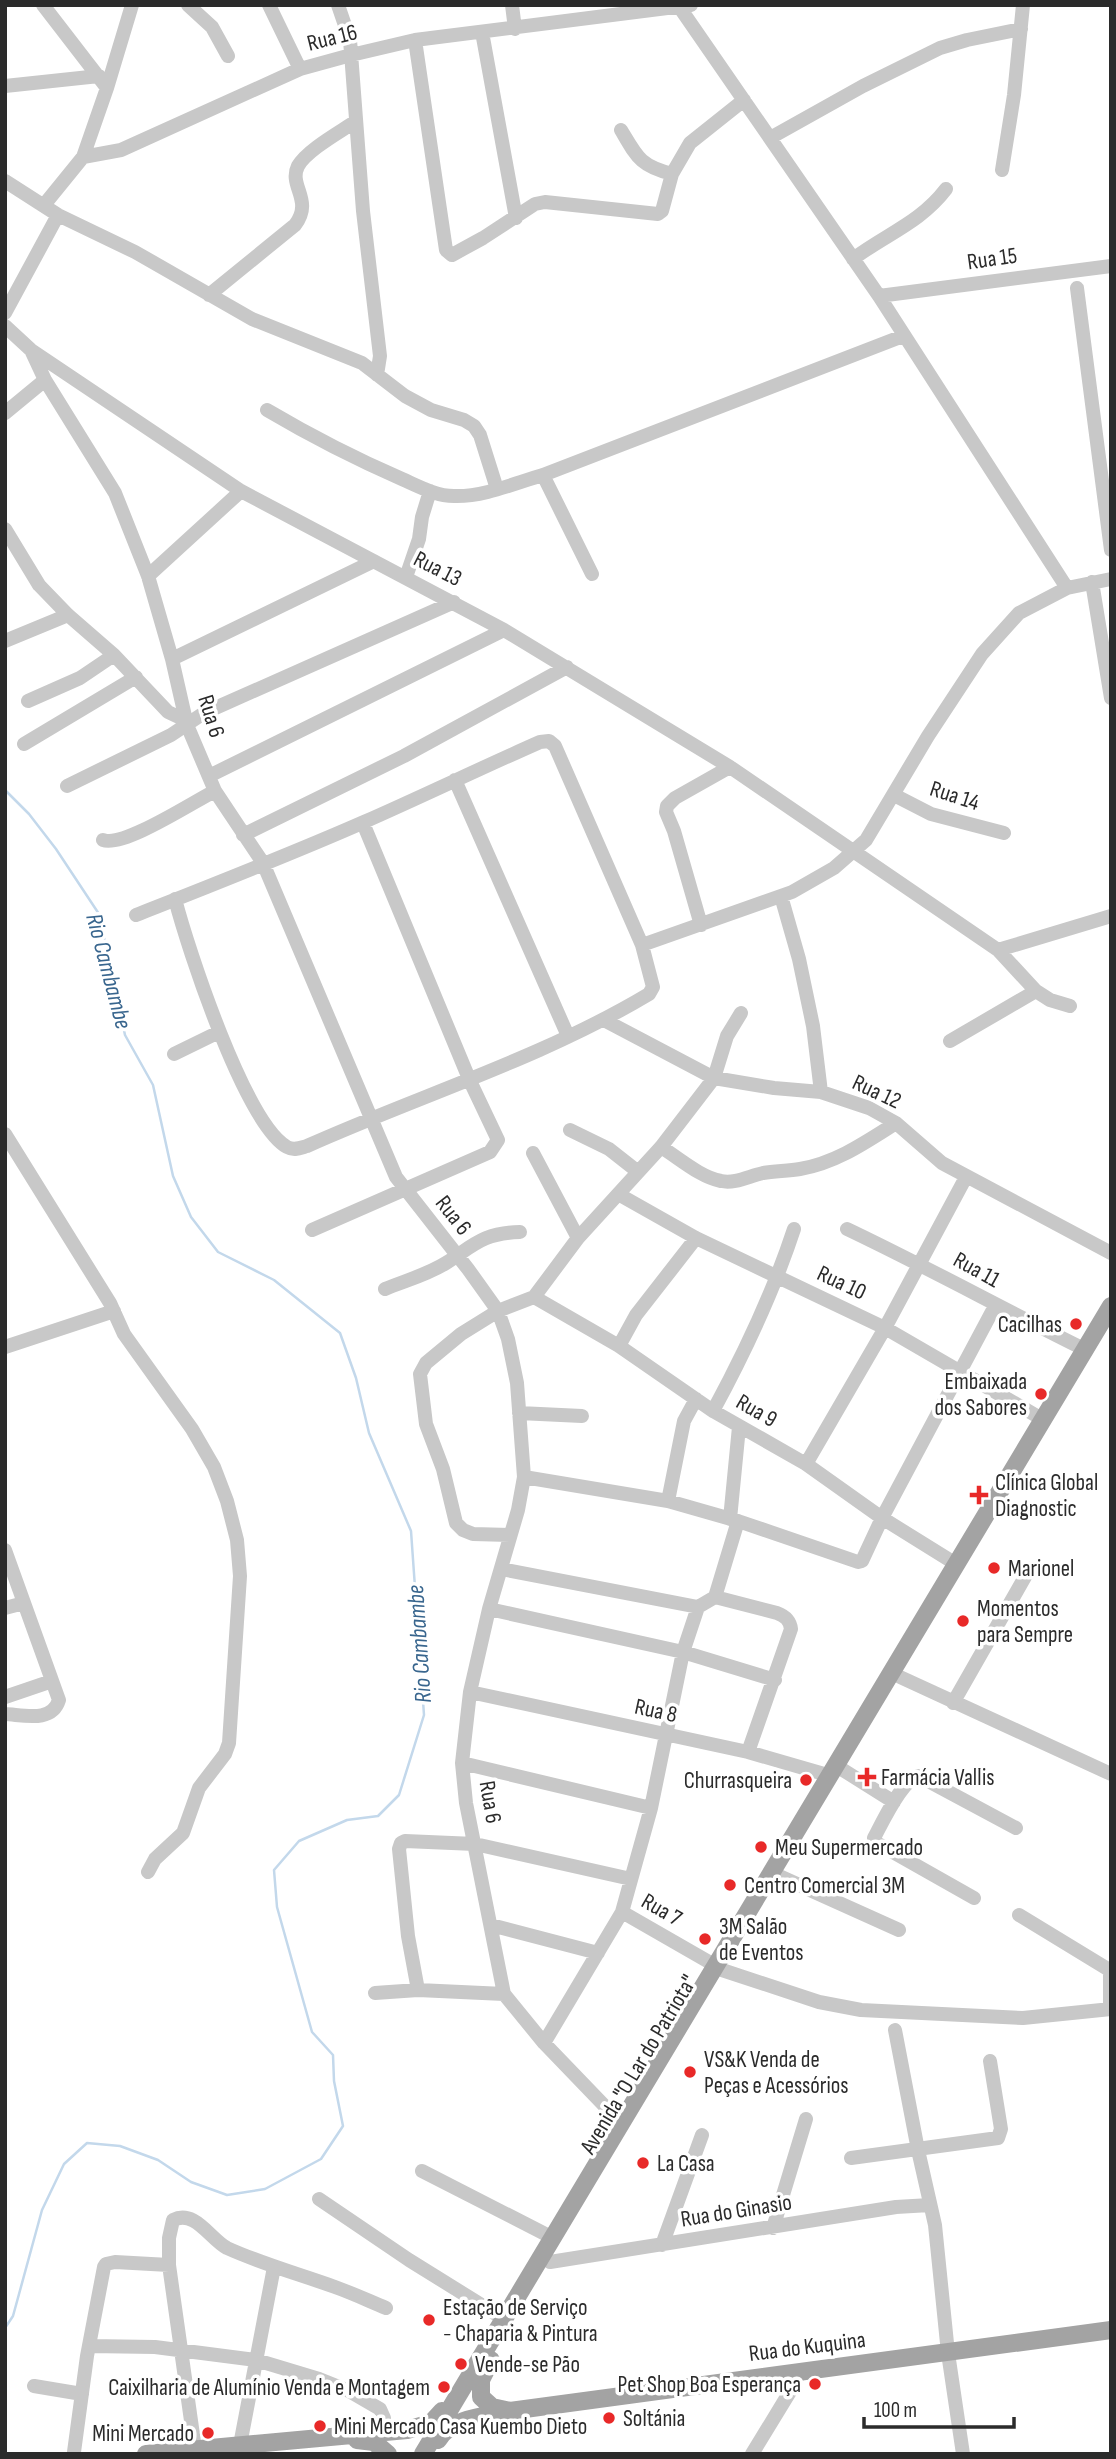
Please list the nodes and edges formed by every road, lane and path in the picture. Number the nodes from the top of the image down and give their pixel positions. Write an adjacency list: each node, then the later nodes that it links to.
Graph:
1 (43, 5): 16 (street)
2 (188, 5): 14 (street)
3 (269, 5): 15 (street)
4 (338, 5): 13 (street)
5 (512, 5): 9 (street)
6 (1023, 5): 10 (street)
7 (683, 6): 9 (street, Rua 16); 18 (street)
8 (134, 8): 16 (street)
9 (515, 29): 11 (street, Rua 16)
10 (1021, 29): 21 (street); 23 (street)
11 (482, 32): 12 (street, Rua 16); 29 (street)
12 (415, 40): 13 (street, Rua 16); 29 (street)
13 (351, 55): 15 (street, Rua 16); 19 (street)
14 (228, 56)
15 (300, 69): 22 (street, Rua 16)
16 (103, 82): 17 (street); 22 (street)
17 (5, 86)
18 (744, 100): 21 (street); 24 (street)
19 (356, 121): 33 (street); 39 (street)
20 (621, 130): 24 (street)
21 (770, 138): 30 (street)
22 (83, 157): 27 (street)
23 (1002, 170)
24 (672, 174): 29 (street)
25 (5, 181): 27 (street)
26 (946, 189): 30 (street)
27 (44, 205): 28 (street)
28 (58, 215): 33 (street); 35 (street)
29 (516, 218)
30 (853, 259): 34 (street)
31 (1111, 266): 34 (street, Rua 15)
32 (1077, 288): 48 (street)
33 (209, 295): 39 (street)
34 (879, 296): 37 (street)
35 (5, 313)
36 (5, 326): 38 (street, Rua 13)
37 (903, 336): 43 (street); 55 (street)
38 (30, 350): 40 (street, Rua 6); 45 (street, Rua 13)
39 (377, 375): 44 (street)
40 (46, 380): 42 (street); 51 (street, Rua 6)
41 (267, 410): 46 (street)
42 (5, 413)
43 (543, 475): 44 (street); 50 (street)
44 (497, 489): 46 (street)
45 (241, 491): 49 (street, Rua 13); 51 (street)
46 (430, 491): 52 (street)
47 (5, 529): 57 (street)
48 (1111, 550)
49 (374, 561): 52 (street, Rua 13); 61 (street)
50 (592, 574)
51 (148, 576): 61 (street, Rua 6)
52 (406, 577): 56 (street, Rua 13)
53 (1111, 579): 54 (street)
54 (1092, 582): 55 (street); 64 (street)
55 (1067, 588): 73 (street)
56 (454, 602): 58 (street, Rua 13); 66 (street)
57 (68, 615): 59 (street); 60 (street)
58 (504, 629): 62 (street, Rua 13); 69 (street)
59 (5, 640)
60 (114, 654): 63 (street); 65 (street)
61 (172, 659): 66 (street, Rua 6)
62 (567, 667): 68 (street, Rua 13); 76 (street)
63 (136, 677): 66 (street); 67 (street)
64 (1111, 698)
65 (28, 701)
66 (186, 723): 69 (street, Rua 6); 71 (street)
67 (24, 744)
68 (730, 767): 78 (street, Rua 13); 84 (street)
69 (209, 775): 72 (street, Rua 6)
70 (456, 780): 74 (street); 85 (street); 92 (street)
71 (67, 786)
72 (215, 791): 76 (street, Rua 6); 77 (street)
73 (894, 795): 75 (street, Rua 14); 78 (street)
74 (363, 823): 79 (street); 96 (street)
75 (1004, 833)
76 (243, 835): 79 (street, Rua 6)
77 (103, 840)
78 (851, 852): 80 (street); 86 (street, Rua 13)
79 (263, 863): 81 (street); 98 (street, Rua 6)
80 (781, 896): 84 (street); 97 (street)
81 (175, 900): 82 (street); 91 (street)
82 (136, 915)
83 (1111, 916): 86 (street)
84 (701, 925): 85 (street)
85 (642, 945): 90 (street)
86 (998, 950): 87 (street, Rua 13)
87 (1036, 991): 88 (street); 93 (street)
88 (1070, 1006)
89 (741, 1013): 95 (street)
90 (604, 1020): 92 (street); 95 (street, Rua 12)
91 (219, 1032): 94 (street); 98 (street)
92 (568, 1036): 96 (street)
93 (950, 1041)
94 (174, 1054)
95 (714, 1078): 97 (street, Rua 12); 102 (street)
96 (470, 1081): 98 (street); 106 (street)
97 (821, 1092): 99 (street, Rua 12)
98 (370, 1118): 106 (street, Rua 6)
99 (897, 1123): 102 (street); 105 (street, Rua 12)
100 (569, 1130): 104 (street)
101 (5, 1134): 122 (street)
102 (661, 1147): 104 (street)
103 (533, 1153): 112 (street)
104 (637, 1171): 107 (street)
105 (966, 1177): 114 (street, Rua 12); 116 (street)
106 (406, 1190): 110 (street); 115 (street, Rua 6)
107 (618, 1194): 112 (street); 113 (street, Rua 10)
108 (794, 1229): 117 (street)
109 (847, 1229): 116 (street, Rua 11)
110 (312, 1230)
111 (520, 1232): 115 (street)
112 (578, 1238): 119 (street)
113 (696, 1238): 117 (street, Rua 10); 126 (street)
114 (1111, 1253)
115 (457, 1255): 118 (street); 123 (street, Rua 6)
116 (920, 1263): 120 (street, Rua 11); 125 (street)
117 (778, 1278): 125 (street, Rua 10); 131 (street)
118 (384, 1289)
119 (534, 1297): 123 (street); 126 (street, Rua 9)
120 (995, 1306): 128 (street, Rua 11); 129 (street)
121 (1111, 1306): 128 (main road, Avenida "O Lar do Patriota")
122 (114, 1311): 127 (street); 168 (street)
123 (498, 1311): 132 (street, Rua 6); 141 (street)
124 (1111, 1323): 152 (main road, Avenida "O Lar do Patriota")
125 (885, 1328): 129 (street, Rua 10); 136 (street)
126 (619, 1346): 130 (street, Rua 9)
127 (5, 1347)
128 (1084, 1349): 134 (main road, Avenida "O Lar do Patriota")
129 (960, 1373): 134 (street, Rua 10); 139 (street)
130 (696, 1399): 131 (street, Rua 9); 138 (street)
131 (713, 1411): 135 (street, Rua 9)
132 (519, 1413): 133 (street); 137 (street, Rua 6)
133 (582, 1416)
134 (1042, 1419): 143 (main road, Avenida "O Lar do Patriota")
135 (739, 1427): 136 (street, Rua 9); 140 (street)
136 (806, 1464): 139 (street, Rua 9)
137 (524, 1477): 138 (street); 141 (street, Rua 6)
138 (668, 1501): 140 (street)
139 (882, 1518): 140 (street); 143 (street, Rua 9)
140 (734, 1520): 146 (street)
141 (510, 1535): 145 (street, Rua 6)
142 (5, 1550): 147 (street)
143 (956, 1564): 162 (main road, Avenida "O Lar do Patriota")
144 (1030, 1568): 157 (street)
145 (501, 1569): 148 (street); 150 (street, Rua 6)
146 (715, 1597): 148 (street); 153 (street)
147 (24, 1603): 149 (street); 154 (street)
148 (698, 1607): 151 (street)
149 (5, 1608)
150 (489, 1609): 151 (street); 155 (street, Rua 6)
151 (683, 1652): 153 (street); 159 (street)
152 (900, 1677): 157 (street); 162 (main road, Avenida "O Lar do Patriota")
153 (775, 1680): 160 (street)
154 (52, 1681): 156 (street); 158 (street)
155 (470, 1692): 159 (street, Rua 8); 161 (street, Rua 6)
156 (5, 1697)
157 (953, 1703): 163 (street)
158 (5, 1714)
159 (667, 1735): 160 (street, Rua 8); 165 (street)
160 (748, 1752): 162 (street, Rua 8)
161 (462, 1763): 165 (street); 167 (street, Rua 6)
162 (837, 1773): 164 (street, Rua 8); 169 (main road, Avenida "O Lar do Patriota"); 177 (main road, Avenida "O Lar do Patriota")
163 (1111, 1774)
164 (894, 1802): 166 (street); 171 (street)
165 (651, 1808): 170 (street)
166 (1016, 1828)
167 (475, 1844): 170 (street); 174 (street, Rua 6); 179 (street)
168 (148, 1872)
169 (779, 1876): 175 (street); 177 (main road, Avenida "O Lar do Patriota")
170 (631, 1879): 172 (street)
171 (974, 1898)
172 (622, 1912): 176 (street); 177 (street, Rua 7)
173 (1018, 1915): 178 (street)
174 (491, 1925): 176 (street); 181 (street, Rua 6)
175 (899, 1930)
176 (598, 1953): 184 (street)
177 (719, 1968): 182 (street, Rua 7); 187 (main road, Avenida "O Lar do Patriota"); 197 (main road, Avenida "O Lar do Patriota")
178 (1110, 1971): 182 (street)
179 (418, 1990): 180 (street); 181 (street)
180 (375, 1993)
181 (504, 1994): 184 (street, Rua 6)
182 (1110, 2009)
183 (895, 2030): 189 (street)
184 (544, 2043): 187 (street, Rua 6)
185 (990, 2061): 189 (street)
186 (806, 2119): 194 (street)
187 (621, 2123): 195 (main road, Avenida "O Lar do Patriota")
188 (702, 2135): 196 (street)
189 (918, 2150): 190 (street); 193 (street)
190 (850, 2158)
191 (422, 2171): 195 (street)
192 (320, 2199): 201 (street)
193 (930, 2205): 194 (street, Rua do Ginasio); 205 (street)
194 (773, 2228): 196 (street, Rua do Ginasio)
195 (552, 2238): 201 (main road, Avenida "O Lar do Patriota")
196 (662, 2245): 197 (street, Rua do Ginasio)
197 (550, 2262): 211 (main road, Avenida "O Lar do Patriota")
198 (169, 2265): 199 (street); 203 (street); 204 (street)
199 (274, 2267): 200 (street); 206 (street)
200 (386, 2308)
201 (504, 2319): 210 (main road, Avenida "O Lar do Patriota")
202 (1111, 2330): 205 (main road, Rua do Kuquina)
203 (90, 2346): 204 (street); 209 (street)
204 (180, 2351): 206 (street); 214 (street)
205 (948, 2353): 207 (main road, Rua do Kuquina); 222 (street)
206 (256, 2360): 212 (street); 215 (street)
207 (800, 2371): 211 (main road, Rua do Kuquina); 221 (street)
208 (34, 2386): 209 (street)
209 (82, 2394): 216 (street)
210 (454, 2398): 212 (main road); 219 (main road, Avenida "O Lar do Patriota")
211 (510, 2411): 220 (main road)
212 (383, 2432): 213 (main road)
213 (336, 2438): 215 (main road); 218 (main road)
214 (195, 2449): 215 (main road); 217 (main road)
215 (229, 2449)
216 (74, 2452)
217 (146, 2454)
218 (388, 2454)
219 (423, 2454)
220 (429, 2454)
221 (752, 2454)
222 (963, 2454)

